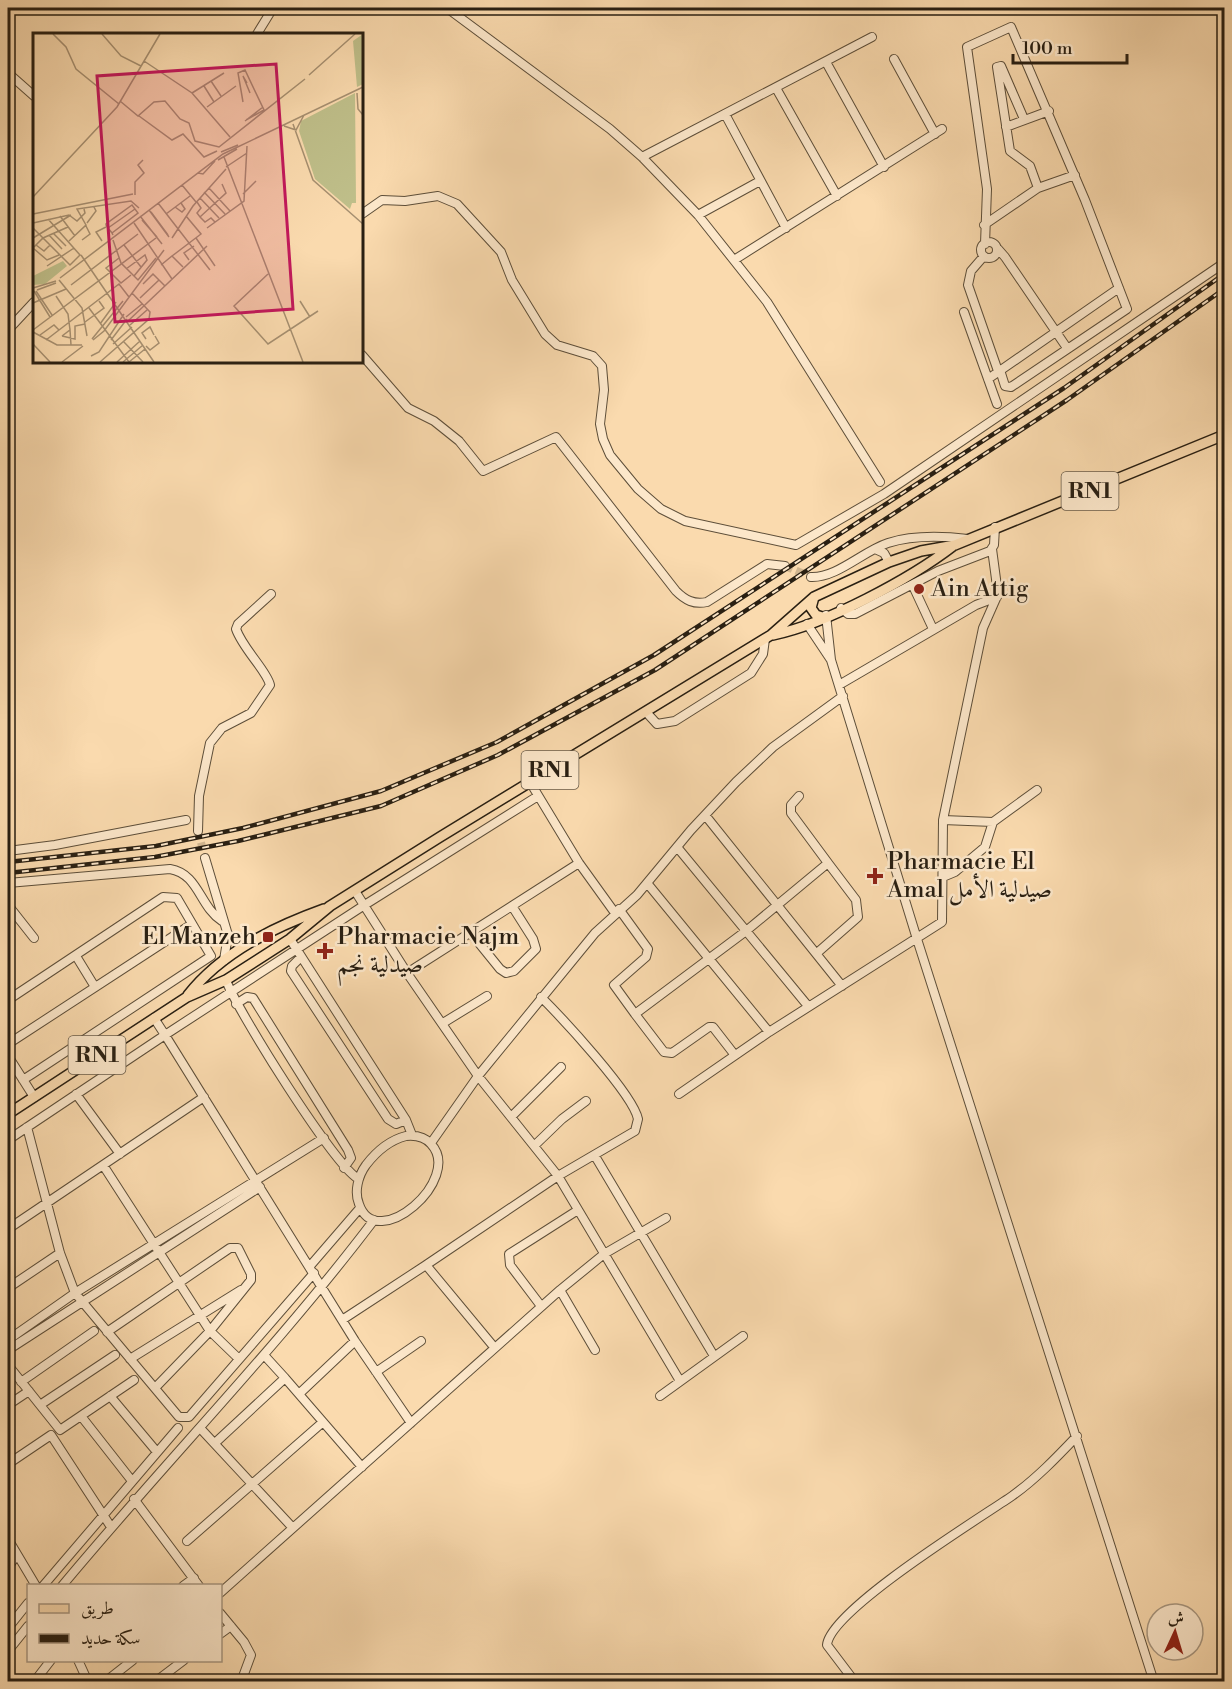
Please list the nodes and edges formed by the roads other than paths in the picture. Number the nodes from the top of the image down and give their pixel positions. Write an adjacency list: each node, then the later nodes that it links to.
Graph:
1 (273, 8): 3 (street)
2 (447, 8): 14 (street)
3 (258, 33)
4 (872, 37): 6 (street)
5 (894, 59): 15 (street)
6 (826, 62): 8 (street); 15 (street)
7 (8, 73): 9 (street)
8 (776, 88): 11 (street); 19 (street)
9 (33, 95)
10 (1049, 111): 12 (street); 16 (street); 22 (street)
11 (724, 114): 14 (street); 17 (street)
12 (1024, 120): 13 (street); 13 (street)
13 (1006, 127): 18 (street)
14 (642, 157): 21 (street)
15 (884, 167): 19 (street)
16 (1075, 175): 18 (street); 29 (street)
17 (760, 181): 21 (street); 23 (street)
18 (1038, 188): 22 (street)
19 (837, 196): 23 (street)
20 (363, 213): 28 (street)
21 (698, 215): 27 (street)
22 (984, 225): 24 (street)
23 (786, 228): 27 (street)
24 (984, 244): 25 (street); 26 (street)
25 (998, 249): 26 (street); 33 (street)
26 (984, 256): 36 (street)
27 (734, 260): 40 (street)
28 (1224, 262)
29 (1119, 288): 33 (street); 34 (street)
30 (33, 303): 32 (street)
31 (964, 312): 37 (street)
32 (8, 330)
33 (1056, 332): 34 (street); 36 (street)
34 (1067, 348): 36 (street)
35 (363, 356): 48 (street)
36 (999, 371): 37 (street)
37 (988, 379): 38 (street)
38 (997, 404)
39 (1224, 435): 41 (main road, RN1)
40 (880, 482)
41 (995, 527): 42 (main road, RN1); 45 (street)
42 (969, 539): 43 (main road, RN1); 44 (street)
43 (955, 545): 46 (main road, RN1); 50 (main road, RN1)
44 (875, 549): 47 (street); 49 (street)
45 (992, 549): 51 (street); 54 (street)
46 (900, 558): 47 (main road, RN1); 50 (main road)
47 (890, 562): 53 (main road, RN1)
48 (785, 566)
49 (811, 576)
50 (907, 577): 55 (main road, RN1)
51 (913, 586): 55 (street); 58 (street)
52 (272, 594): 72 (street)
53 (814, 597): 56 (main road); 59 (main road, RN1)
54 (997, 597): 58 (street); 70 (street)
55 (841, 609): 56 (main road, RN1)
56 (824, 616): 57 (main road, RN1); 60 (street)
57 (807, 624): 59 (main road, RN1); 60 (street)
58 (933, 629): 61 (street)
59 (768, 637): 63 (main road, RN1); 63 (street)
60 (831, 660): 61 (street)
61 (839, 685): 62 (street)
62 (843, 696): 68 (street); 96 (street)
63 (646, 712): 64 (main road, RN1)
64 (530, 782): 66 (street); 81 (main road, RN1)
65 (1037, 790): 71 (street)
66 (538, 796): 76 (street); 85 (street)
67 (799, 796): 77 (street)
68 (705, 815): 73 (street); 82 (street)
69 (186, 820): 74 (street)
70 (943, 820): 71 (street); 78 (street)
71 (993, 822): 78 (street)
72 (198, 831)
73 (677, 847): 80 (street); 91 (street)
74 (8, 851)
75 (205, 858): 88 (street)
76 (579, 863): 86 (street); 87 (street)
77 (828, 863): 82 (street); 99 (street)
78 (943, 877): 96 (street)
79 (8, 883): 88 (street)
80 (647, 883): 87 (street); 102 (street)
81 (356, 891): 84 (main road, RN1); 85 (street)
82 (778, 904): 91 (street); 99 (street)
83 (8, 905): 94 (street)
84 (330, 906): 90 (main road, RN1); 95 (main road, RN1)
85 (363, 906): 98 (street); 104 (street)
86 (512, 906): 92 (street); 92 (street)
87 (617, 911): 111 (street); 115 (street)
88 (222, 921): 93 (street)
89 (192, 924): 100 (street); 107 (street); 128 (street)
90 (282, 924): 95 (main road); 97 (main road, RN1)
91 (746, 931): 102 (street); 114 (street)
92 (470, 932): 104 (street)
93 (228, 935): 97 (street); 103 (street)
94 (34, 938)
95 (290, 939): 98 (street); 105 (main road, RN1)
96 (917, 939): 106 (street); 207 (street)
97 (253, 941): 103 (main road, RN1)
98 (296, 949): 101 (street); 108 (street)
99 (817, 953): 106 (street)
100 (76, 956): 107 (street); 112 (street)
101 (301, 957): 120 (street); 122 (street)
102 (710, 958): 115 (street); 118 (street)
103 (224, 960): 105 (main road); 110 (main road, RN1)
104 (407, 973): 117 (street)
105 (226, 980): 108 (street); 110 (main road, RN1)
106 (842, 986): 114 (street)
107 (95, 987): 121 (street)
108 (230, 992): 113 (street); 119 (street)
109 (487, 996): 117 (street)
110 (187, 997): 116 (main road, RN1)
111 (541, 997): 127 (street); 145 (street)
112 (8, 1000)
113 (236, 1004): 126 (street); 129 (street)
114 (808, 1006): 118 (street)
115 (635, 1014): 123 (street)
116 (154, 1018): 119 (street); 132 (main road, RN1)
117 (443, 1023): 127 (street)
118 (769, 1032): 123 (street)
119 (165, 1035): 130 (street); 133 (street)
120 (354, 1042): 122 (street); 137 (street)
121 (8, 1044)
122 (341, 1050): 137 (street)
123 (734, 1054): 131 (street)
124 (8, 1056): 128 (street)
125 (561, 1067): 136 (street)
126 (297, 1072): 129 (street); 147 (street)
127 (478, 1076): 136 (street); 142 (street)
128 (23, 1080): 132 (street)
129 (284, 1080): 140 (street)
130 (76, 1094): 138 (street); 144 (street)
131 (679, 1094)
132 (34, 1097): 135 (main road, RN1)
133 (204, 1097): 144 (street); 150 (street)
134 (586, 1101): 143 (street)
135 (8, 1114)
136 (511, 1117): 143 (street)
137 (406, 1120): 139 (street)
138 (27, 1127): 141 (street); 151 (street)
139 (412, 1135): 142 (street); 149 (street)
140 (324, 1138): 147 (street); 150 (street)
141 (8, 1140)
142 (431, 1143): 155 (street)
143 (534, 1146): 148 (street)
144 (120, 1154): 146 (street)
145 (595, 1156): 148 (street); 157 (street)
146 (103, 1166): 151 (street); 158 (street)
147 (344, 1168): 149 (street)
148 (558, 1176): 153 (street); 162 (street)
149 (359, 1179): 152 (street)
150 (258, 1183): 158 (street); 159 (street); 163 (street)
151 (46, 1204): 156 (street); 160 (street)
152 (360, 1208): 155 (street); 163 (street)
153 (578, 1210): 161 (street); 171 (street)
154 (666, 1218): 157 (street)
155 (374, 1220): 165 (street)
156 (8, 1229)
157 (640, 1232): 161 (street); 186 (street)
158 (155, 1243): 159 (street); 169 (street)
159 (160, 1251): 164 (street); 170 (street)
160 (60, 1253): 166 (street); 169 (street)
161 (604, 1254): 168 (street); 193 (street)
162 (426, 1265): 173 (street); 181 (street)
163 (312, 1269): 165 (street); 188 (street)
164 (179, 1282): 167 (street); 172 (street); 176 (street)
165 (323, 1287): 173 (street); 185 (street)
166 (8, 1288)
167 (245, 1288): 172 (street); 174 (street)
168 (560, 1290): 171 (street); 183 (street)
169 (75, 1293): 170 (street); 178 (street)
170 (81, 1302): 176 (street); 182 (street)
171 (542, 1306): 181 (street)
172 (199, 1314): 174 (street); 187 (street)
173 (342, 1320): 179 (street)
174 (210, 1331): 188 (street); 195 (street)
175 (94, 1332): 194 (street)
176 (107, 1332): 187 (street)
177 (743, 1336): 186 (street)
178 (8, 1340)
179 (355, 1341): 190 (street); 197 (street)
180 (421, 1341): 190 (street)
181 (494, 1347): 204 (street)
182 (8, 1350)
183 (595, 1350)
184 (115, 1355): 201 (street)
185 (264, 1355): 191 (street); 206 (street)
186 (714, 1356): 193 (street)
187 (130, 1359): 195 (street)
188 (239, 1359): 195 (street)
189 (8, 1365): 194 (street)
190 (376, 1372): 204 (street)
191 (285, 1378): 197 (street); 208 (street)
192 (134, 1380): 198 (street)
193 (680, 1381): 199 (street)
194 (21, 1382): 196 (street)
195 (154, 1388)
196 (29, 1391): 200 (street); 201 (street)
197 (300, 1393): 203 (street)
198 (110, 1396): 202 (street); 209 (street)
199 (660, 1396)
200 (8, 1405)
201 (40, 1406): 202 (street)
202 (81, 1416): 212 (street)
203 (323, 1422): 211 (street); 213 (street)
204 (411, 1424): 211 (street)
205 (177, 1428): 209 (street)
206 (200, 1428): 208 (street); 214 (street)
207 (1077, 1436): 245 (street); 246 (street)
208 (215, 1443): 213 (street)
209 (157, 1452): 212 (street)
210 (8, 1464): 215 (street)
211 (362, 1467): 217 (street)
212 (132, 1481): 215 (street)
213 (252, 1484): 217 (street); 219 (street)
214 (134, 1499): 216 (street); 222 (street)
215 (102, 1516): 216 (street); 224 (street)
216 (111, 1527): 225 (street)
217 (292, 1527): 228 (street)
218 (8, 1539): 220 (street)
219 (187, 1541)
220 (17, 1555): 221 (street); 223 (street)
221 (8, 1567)
222 (194, 1578): 226 (street); 227 (street)
223 (35, 1584)
224 (45, 1584)
225 (64, 1584)
226 (186, 1584)
227 (198, 1584)
228 (222, 1591)
229 (27, 1604): 233 (street)
230 (222, 1615): 231 (street)
231 (231, 1626): 234 (street); 244 (street)
232 (27, 1627): 235 (street)
233 (8, 1628)
234 (222, 1633)
235 (8, 1651)
236 (49, 1662): 241 (street)
237 (79, 1662): 240 (street)
238 (130, 1662): 242 (street)
239 (181, 1662): 243 (street)
240 (87, 1681)
241 (34, 1682)
242 (105, 1682)
243 (155, 1682)
244 (242, 1682)
245 (855, 1682)
246 (1154, 1682)

